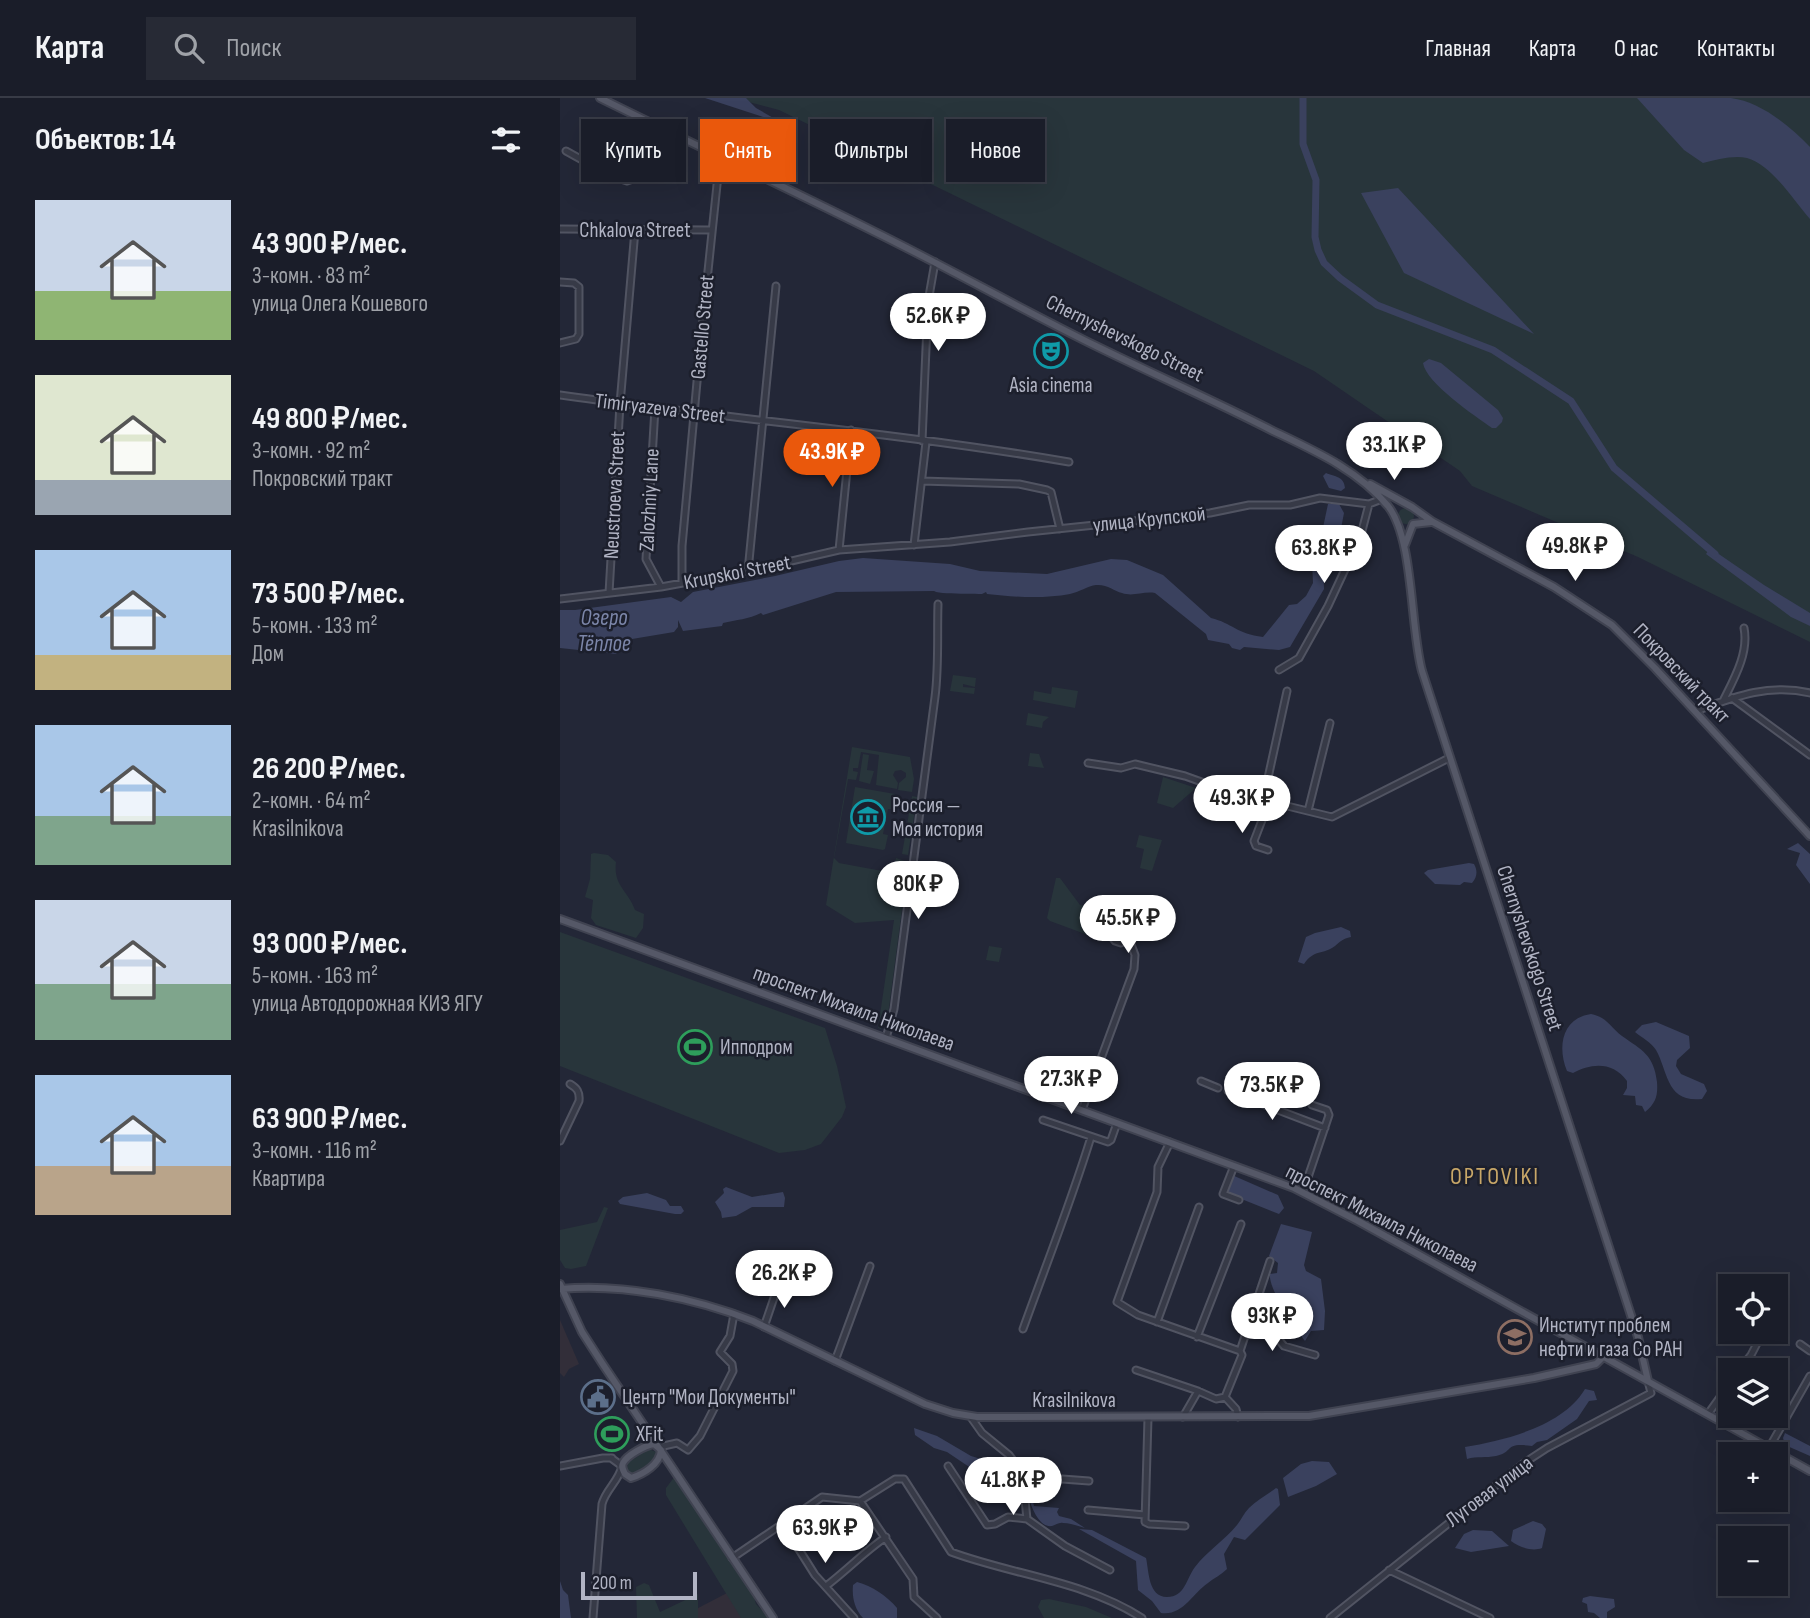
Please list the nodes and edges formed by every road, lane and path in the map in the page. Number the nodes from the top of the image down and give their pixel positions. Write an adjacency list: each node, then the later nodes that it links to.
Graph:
1 (600, 98): 2 (main road, Chernyshevskogo Street)
2 (643, 119)
3 (566, 151): 4 (street)
4 (581, 159)
5 (717, 182): 9 (street, Gastello Street)
6 (773, 182): 10 (main road, Chernyshevskogo Street)
7 (560, 229): 8 (street, Chkalova Street)
8 (635, 230): 9 (street, Chkalova Street); 15 (street, Neustroeva Street)
9 (711, 230): 17 (street, Gastello Street)
10 (935, 262): 20 (street); 23 (main road, Chernyshevskogo Street)
11 (560, 282): 13 (street)
12 (776, 286): 18 (street)
13 (560, 343)
14 (560, 396): 15 (street, Timiryazeva Street)
15 (620, 404): 16 (street, Timiryazeva Street); 37 (street, Neustroeva Street)
16 (655, 408): 17 (street, Timiryazeva Street); 36 (street, Zalozhniy Lane)
17 (695, 413): 18 (street, Timiryazeva Street); 35 (street, Gastello Street)
18 (764, 420): 19 (street, Timiryazeva Street); 34 (street)
19 (851, 430): 20 (street, Timiryazeva Street); 33 (street)
20 (924, 441): 21 (street, Timiryazeva Street); 22 (street)
21 (1069, 462)
22 (922, 481): 30 (street); 31 (street)
23 (1368, 484): 24 (main road, Chernyshevskogo Street); 26 (main road, Покровский тракт)
24 (1382, 499): 25 (street, улица Крупской); 27 (main road, Chernyshevskogo Street)
25 (1369, 504): 30 (street, улица Крупской); 41 (street)
26 (1412, 507): 27 (main road); 28 (main road, Покровский тракт); 29 (main road)
27 (1396, 519): 29 (main road); 32 (main road, Chernyshevskogo Street)
28 (1433, 522): 29 (main road); 46 (main road, Покровский тракт)
29 (1414, 523): 32 (main road)
30 (1060, 529): 31 (street, улица Крупской)
31 (914, 545): 33 (street, Krupskoi Street)
32 (1405, 547): 49 (main road, Chernyshevskogo Street)
33 (839, 550): 34 (street, Krupskoi Street)
34 (748, 571): 35 (street, Krupskoi Street)
35 (682, 582): 36 (street, Krupskoi Street)
36 (661, 587): 37 (street, Krupskoi Street)
37 (609, 593): 38 (street, Krupskoi Street)
38 (560, 599)
39 (938, 604): 59 (street)
40 (1744, 628): 45 (street)
41 (1279, 670)
42 (1287, 691): 51 (street)
43 (1810, 693): 44 (street)
44 (1732, 698): 45 (street); 48 (street)
45 (1723, 701): 46 (street)
46 (1696, 712): 53 (main road, Покровский тракт)
47 (1330, 723): 52 (street)
48 (1810, 755)
49 (1449, 758): 52 (street); 95 (main road, Chernyshevskogo Street)
50 (1088, 763): 51 (street)
51 (1267, 803): 52 (street); 54 (street)
52 (1308, 811)
53 (1810, 836)
54 (1268, 850)
55 (560, 919): 59 (main road, проспект Михаила Николаева)
56 (1128, 936): 57 (street); 57 (street); 58 (street)
57 (1121, 943): 58 (street)
58 (1133, 952): 65 (street)
59 (886, 1038): 65 (main road, проспект Михаила Николаева)
60 (1201, 1082): 62 (street)
61 (570, 1084): 70 (street)
62 (1218, 1088)
63 (1228, 1091): 68 (street)
64 (1312, 1105): 68 (street)
65 (1082, 1110): 67 (main road, проспект Михаила Николаева)
66 (1043, 1120): 69 (street)
67 (1117, 1123): 69 (street); 71 (main road, проспект Михаила Николаева)
68 (1325, 1128): 73 (street)
69 (1091, 1137): 85 (street)
70 (560, 1141)
71 (1170, 1142): 72 (main road, проспект Михаила Николаева); 83 (street)
72 (1234, 1166): 73 (main road, проспект Михаила Николаева); 74 (street)
73 (1303, 1192): 91 (main road, проспект Михаила Николаева)
74 (1239, 1200)
75 (1199, 1207): 83 (street)
76 (1241, 1224): 86 (street)
77 (1270, 1261): 81 (street)
78 (870, 1266): 92 (street)
79 (778, 1286): 84 (street)
80 (561, 1287): 82 (main road, Krasilnikova); 104 (main road)
81 (1254, 1310): 89 (street); 90 (street)
82 (734, 1314): 84 (main road, Krasilnikova); 108 (street)
83 (1157, 1322): 86 (street)
84 (764, 1326): 92 (main road, Krasilnikova)
85 (1023, 1329)
86 (1196, 1337): 89 (street)
87 (1800, 1343): 88 (street)
88 (1810, 1351)
89 (1240, 1352): 97 (street)
90 (1315, 1356)
91 (1603, 1357): 95 (main road, проспект Михаила Николаева); 103 (main road, Krasilnikova)
92 (835, 1361): 100 (main road, Krasilnikova)
93 (1136, 1370): 96 (street)
94 (1810, 1376): 106 (street)
95 (1648, 1381): 99 (main road, проспект Михаила Николаева); 129 (street, Луговая улица)
96 (1198, 1391): 97 (street); 102 (street)
97 (1225, 1397): 103 (street)
98 (1718, 1400): 99 (street)
99 (1708, 1414): 105 (main road, проспект Михаила Николаева)
100 (970, 1416): 101 (main road, Krasilnikova); 117 (street)
101 (1149, 1418): 102 (main road, Krasilnikova); 122 (street)
102 (1183, 1418): 103 (main road, Krasilnikova)
103 (1238, 1418)
104 (647, 1429): 107 (main road); 108 (main road)
105 (1758, 1442)
106 (1772, 1442)
107 (647, 1445): 108 (main road); 111 (main road)
108 (659, 1447): 110 (main road); 114 (main road)
109 (1788, 1459): 115 (main road, проспект Михаила Николаева)
110 (656, 1463): 114 (main road); 116 (main road)
111 (623, 1464): 112 (street); 116 (main road); 118 (street)
112 (560, 1466)
113 (948, 1466): 123 (street)
114 (675, 1471): 127 (main road)
115 (1810, 1471)
116 (625, 1474): 118 (street)
117 (1022, 1476): 119 (street); 123 (street)
118 (616, 1479): 131 (street)
119 (1089, 1481)
120 (860, 1501): 124 (street); 126 (street); 135 (street)
121 (1088, 1510): 122 (street)
122 (1145, 1515): 125 (street)
123 (1027, 1519): 128 (street)
124 (783, 1524): 127 (street); 130 (street)
125 (1185, 1526)
126 (886, 1536): 130 (street); 134 (street)
127 (732, 1558): 132 (main road)
128 (1111, 1570)
129 (1389, 1570): 136 (street, Луговая улица); 137 (street)
130 (826, 1586): 133 (street)
131 (593, 1618)
132 (773, 1618)
133 (855, 1618)
134 (937, 1618)
135 (1142, 1618)
136 (1330, 1618)
137 (1490, 1618)

